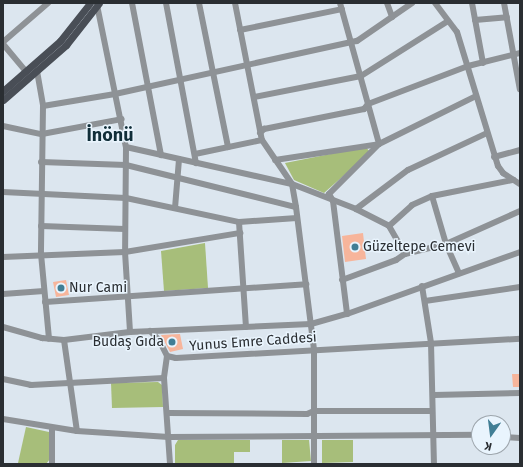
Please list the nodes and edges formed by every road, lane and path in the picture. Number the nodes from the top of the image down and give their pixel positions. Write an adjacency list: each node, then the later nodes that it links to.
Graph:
1 (48, 3): 19 (street)
2 (132, 3): 30 (street)
3 (166, 3): 29 (street)
4 (199, 3): 27 (street)
5 (235, 3): 17 (street)
6 (387, 3): 13 (street)
7 (412, 3): 13 (street)
8 (435, 3): 16 (street)
9 (472, 3): 15 (street)
10 (504, 3): 14 (street)
11 (96, 4): 25 (main road); 26 (main road); 33 (street)
12 (341, 6): 17 (street); 18 (street)
13 (392, 17): 18 (street)
14 (507, 17): 15 (street); 21 (street)
15 (475, 20): 22 (street)
16 (448, 21): 24 (street); 28 (street)
17 (240, 30): 23 (street)
18 (352, 42): 23 (street); 28 (street)
19 (3, 43): 25 (street)
20 (520, 53): 21 (street)
21 (513, 54): 22 (street); 31 (street)
22 (483, 63): 24 (street)
23 (248, 64): 27 (street); 35 (street)
24 (468, 66): 34 (street); 37 (street)
25 (26, 71): 32 (main road)
26 (37, 72): 36 (main road); 38 (street)
27 (211, 73): 29 (street); 46 (street)
28 (361, 76): 35 (street); 37 (street)
29 (179, 79): 30 (street); 48 (street)
30 (148, 87): 33 (street); 49 (street)
31 (520, 90)
32 (3, 91)
33 (115, 94): 38 (street); 39 (street)
34 (476, 96): 41 (street); 44 (street)
35 (254, 97): 43 (street)
36 (3, 100)
37 (368, 104): 43 (street); 44 (street)
38 (43, 106): 42 (street)
39 (122, 119): 42 (street); 45 (street)
40 (3, 126): 42 (street)
41 (487, 133): 50 (street); 67 (street)
42 (42, 134): 53 (street)
43 (261, 137): 46 (street); 52 (street)
44 (379, 144): 52 (street); 64 (street)
45 (126, 147): 49 (street); 55 (street)
46 (228, 147): 48 (street)
47 (520, 150): 50 (street)
48 (195, 154): 54 (street)
49 (162, 155): 51 (street)
50 (494, 157): 57 (street)
51 (178, 159): 54 (street); 56 (street)
52 (275, 160): 58 (street)
53 (41, 162): 55 (street); 61 (street)
54 (196, 163): 58 (street)
55 (126, 165): 56 (street); 63 (street)
56 (178, 178): 65 (street); 66 (street)
57 (513, 180): 59 (street); 62 (street)
58 (292, 184): 64 (street); 65 (street)
59 (520, 184)
60 (3, 192): 61 (street)
61 (40, 193): 63 (street); 71 (street)
62 (432, 196): 72 (street); 75 (street)
63 (126, 198): 66 (street); 73 (street)
64 (333, 202): 67 (street); 82 (street)
65 (296, 207): 69 (street)
66 (175, 208): 70 (street)
67 (356, 209): 72 (street)
68 (520, 211): 75 (street)
69 (297, 218): 70 (street); 83 (street)
70 (239, 222): 74 (street)
71 (41, 226): 73 (street); 78 (street)
72 (389, 226): 79 (street)
73 (125, 229): 76 (street)
74 (240, 233): 76 (street); 86 (street)
75 (446, 244): 79 (street); 81 (street)
76 (125, 252): 78 (street); 89 (street)
77 (520, 252): 81 (street)
78 (41, 254): 80 (street); 87 (street)
79 (405, 254): 82 (street)
80 (3, 257)
81 (459, 273): 84 (street)
82 (342, 280): 92 (street)
83 (306, 284): 86 (street); 93 (street)
84 (422, 286): 90 (street); 92 (street)
85 (520, 287): 90 (street)
86 (243, 288): 89 (street); 95 (street)
87 (44, 291): 88 (street); 91 (street)
88 (3, 294)
89 (128, 296): 91 (street); 97 (street)
90 (424, 301): 101 (street)
91 (46, 302): 98 (street)
92 (347, 314): 93 (street)
93 (311, 324): 95 (street); 102 (street)
94 (3, 327): 98 (street)
95 (246, 327): 96 (street)
96 (150, 331): 97 (street); 103 (street)
97 (130, 332): 100 (street)
98 (49, 339): 100 (street)
99 (520, 339): 101 (street, Yunus Emre Caddesi)
100 (64, 340): 106 (street)
101 (431, 343): 102 (street, Yunus Emre Caddesi); 108 (street)
102 (314, 350): 103 (street, Yunus Emre Caddesi); 109 (street)
103 (167, 356): 104 (street)
104 (164, 378): 106 (street); 111 (street)
105 (3, 379): 106 (street)
106 (70, 382): 114 (street)
107 (520, 393): 108 (street)
108 (434, 395): 110 (street)
109 (314, 411): 110 (street); 111 (street); 116 (street)
110 (432, 411): 117 (street)
111 (168, 413): 118 (street)
112 (3, 419): 113 (street)
113 (52, 428): 114 (street); 119 (street)
114 (78, 431): 118 (street)
115 (471, 435): 117 (street)
116 (314, 436): 117 (street); 118 (street); 121 (street)
117 (432, 436): 122 (street)
118 (169, 437): 120 (street)
119 (52, 464)
120 (170, 464)
121 (314, 464)
122 (434, 464)

